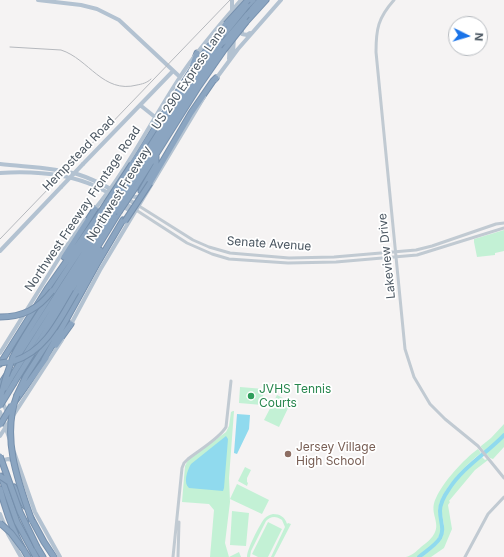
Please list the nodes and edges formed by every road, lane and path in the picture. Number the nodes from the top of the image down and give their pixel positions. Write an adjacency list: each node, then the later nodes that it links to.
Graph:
1 (38, 0): 18 (main road)
2 (232, 0): 13 (main road)
3 (236, 0): 12 (main road)
4 (241, 0): 12 (main road, Northwest Freeway Frontage Road)
5 (245, 0): 14 (main road)
6 (248, 0): 23 (highway, bridge)
7 (253, 0): 28 (highway, Northwest Freeway, bridge)
8 (260, 0): 28 (highway, US 290 Express Lane, bridge)
9 (266, 0): 24 (highway, Northwest Freeway, bridge)
10 (281, 0): 14 (main road)
11 (394, 0): 42 (street, Lakeview Drive)
12 (236, 6): 13 (main road, Northwest Freeway Frontage Road); 16 (main road)
13 (232, 11): 15 (main road, Northwest Freeway Frontage Road); 17 (main road)
14 (252, 31): 16 (main road)
15 (197, 53): 19 (main road, Northwest Freeway Frontage Road); 23 (highway)
16 (233, 54): 17 (main road)
17 (229, 60): 20 (main road)
18 (173, 71): 19 (main road); 21 (main road, Hempstead Road)
19 (180, 77): 22 (main road, Northwest Freeway Frontage Road)
20 (216, 78): 31 (main road); 37 (highway, bridge)
21 (140, 105): 22 (main road); 41 (main road, Hempstead Road, bridge)
22 (155, 117): 27 (main road, Northwest Freeway Frontage Road)
23 (139, 154): 44 (highway, bridge)
24 (156, 154): 28 (highway, Northwest Freeway); 37 (highway, bridge)
25 (0, 164): 30 (main road, Senate Avenue)
26 (0, 172): 29 (main road, Senate Avenue)
27 (119, 176): 30 (main road, Northwest Freeway Frontage Road); 31 (main road)
28 (131, 185): 36 (highway, US 290 Express Lane, bridge); 36 (highway, Northwest Freeway, bridge)
29 (98, 188): 30 (main road, Senate Avenue); 32 (main road)
30 (109, 191): 32 (main road, Northwest Freeway Frontage Road); 34 (main road, Senate Avenue)
31 (148, 192): 34 (main road)
32 (102, 200): 33 (main road, Northwest Freeway Frontage Road)
33 (98, 204): 35 (main road, Northwest Freeway Frontage Road); 37 (main road)
34 (138, 208): 37 (main road); 42 (street, Senate Avenue); 43 (street, Senate Avenue)
35 (95, 209): 44 (highway); 49 (main road, Northwest Freeway Frontage Road)
36 (112, 212): 40 (highway, Northwest Freeway); 45 (highway); 52 (highway, US 290 Express Lane)
37 (126, 221): 48 (main road); 50 (highway)
38 (504, 223): 42 (street, Senate Avenue)
39 (504, 228): 43 (street, Senate Avenue)
40 (101, 241): 47 (highway, bridge); 52 (highway, Northwest Freeway)
41 (0, 251)
42 (395, 252): 43 (street, Lakeview Drive)
43 (396, 257): 66 (street, Lakeview Drive)
44 (46, 289): 51 (highway)
45 (52, 292): 46 (highway, bridge); 56 (highway, bridge)
46 (0, 317)
47 (59, 321): 51 (highway, bridge); 71 (highway, bridge)
48 (71, 324): 50 (highway); 58 (main road)
49 (0, 353)
50 (44, 360): 60 (highway, bridge)
51 (0, 363)
52 (11, 378): 54 (highway, Northwest Freeway, bridge); 55 (highway, US 290 Express Lane, bridge); 57 (highway, Northwest Freeway, bridge)
53 (231, 381): 70 (street)
54 (0, 385)
55 (0, 395): 58 (main road)
56 (0, 399)
57 (0, 406)
58 (17, 410): 60 (main road)
59 (0, 412): 60 (main road)
60 (3, 426): 61 (main road); 64 (main road)
61 (0, 436)
62 (0, 456): 73 (highway, bridge)
63 (0, 461): 64 (main road)
64 (18, 462): 80 (main road)
65 (0, 475): 71 (highway, bridge); 73 (highway)
66 (504, 478)
67 (0, 489): 74 (highway, bridge)
68 (504, 497): 83 (street)
69 (0, 514): 75 (main road)
70 (178, 516): 81 (street); 82 (street)
71 (32, 520): 79 (highway)
72 (0, 523): 74 (highway, bridge)
73 (34, 548): 77 (highway); 78 (highway)
74 (23, 549): 76 (highway)
75 (21, 557)
76 (28, 557)
77 (36, 557)
78 (43, 557)
79 (54, 557)
80 (60, 557)
81 (173, 557)
82 (178, 557)
83 (465, 557)

